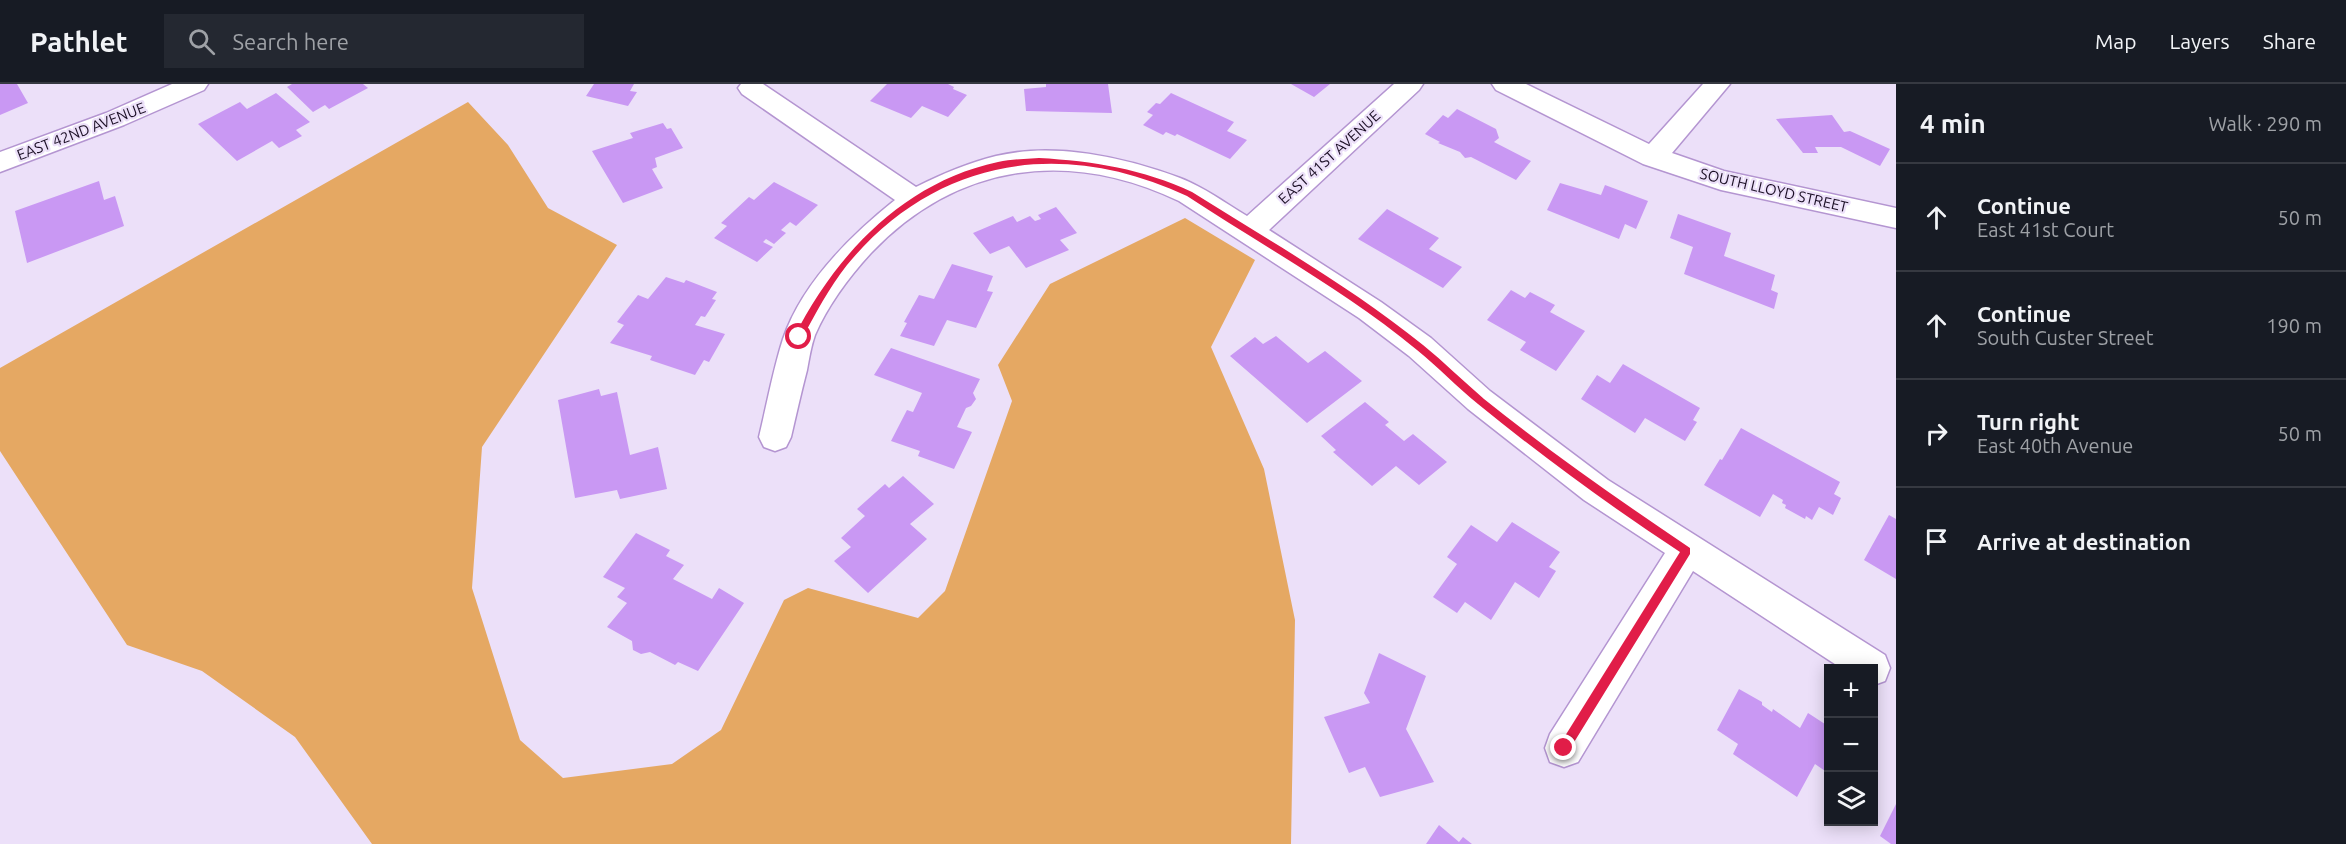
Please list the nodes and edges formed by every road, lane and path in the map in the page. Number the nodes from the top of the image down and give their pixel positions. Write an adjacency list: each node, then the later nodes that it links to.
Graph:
1 (194, 84): 7 (street, EAST 42ND AVENUE)
2 (1410, 84): 10 (street, EAST 41ST AVENUE)
3 (1505, 84): 6 (street, SOUTH LLOYD STREET)
4 (1717, 84): 6 (street)
5 (751, 88): 8 (street)
6 (1653, 157): 9 (street, SOUTH LLOYD STREET)
7 (0, 162)
8 (914, 200): 10 (street); 11 (street)
9 (1896, 218)
10 (1249, 231): 12 (street)
11 (775, 437)
12 (1686, 551): 13 (street); 16 (street)
13 (1865, 664)
14 (1878, 672): 15 (street)
15 (1896, 684)
16 (1564, 748)

